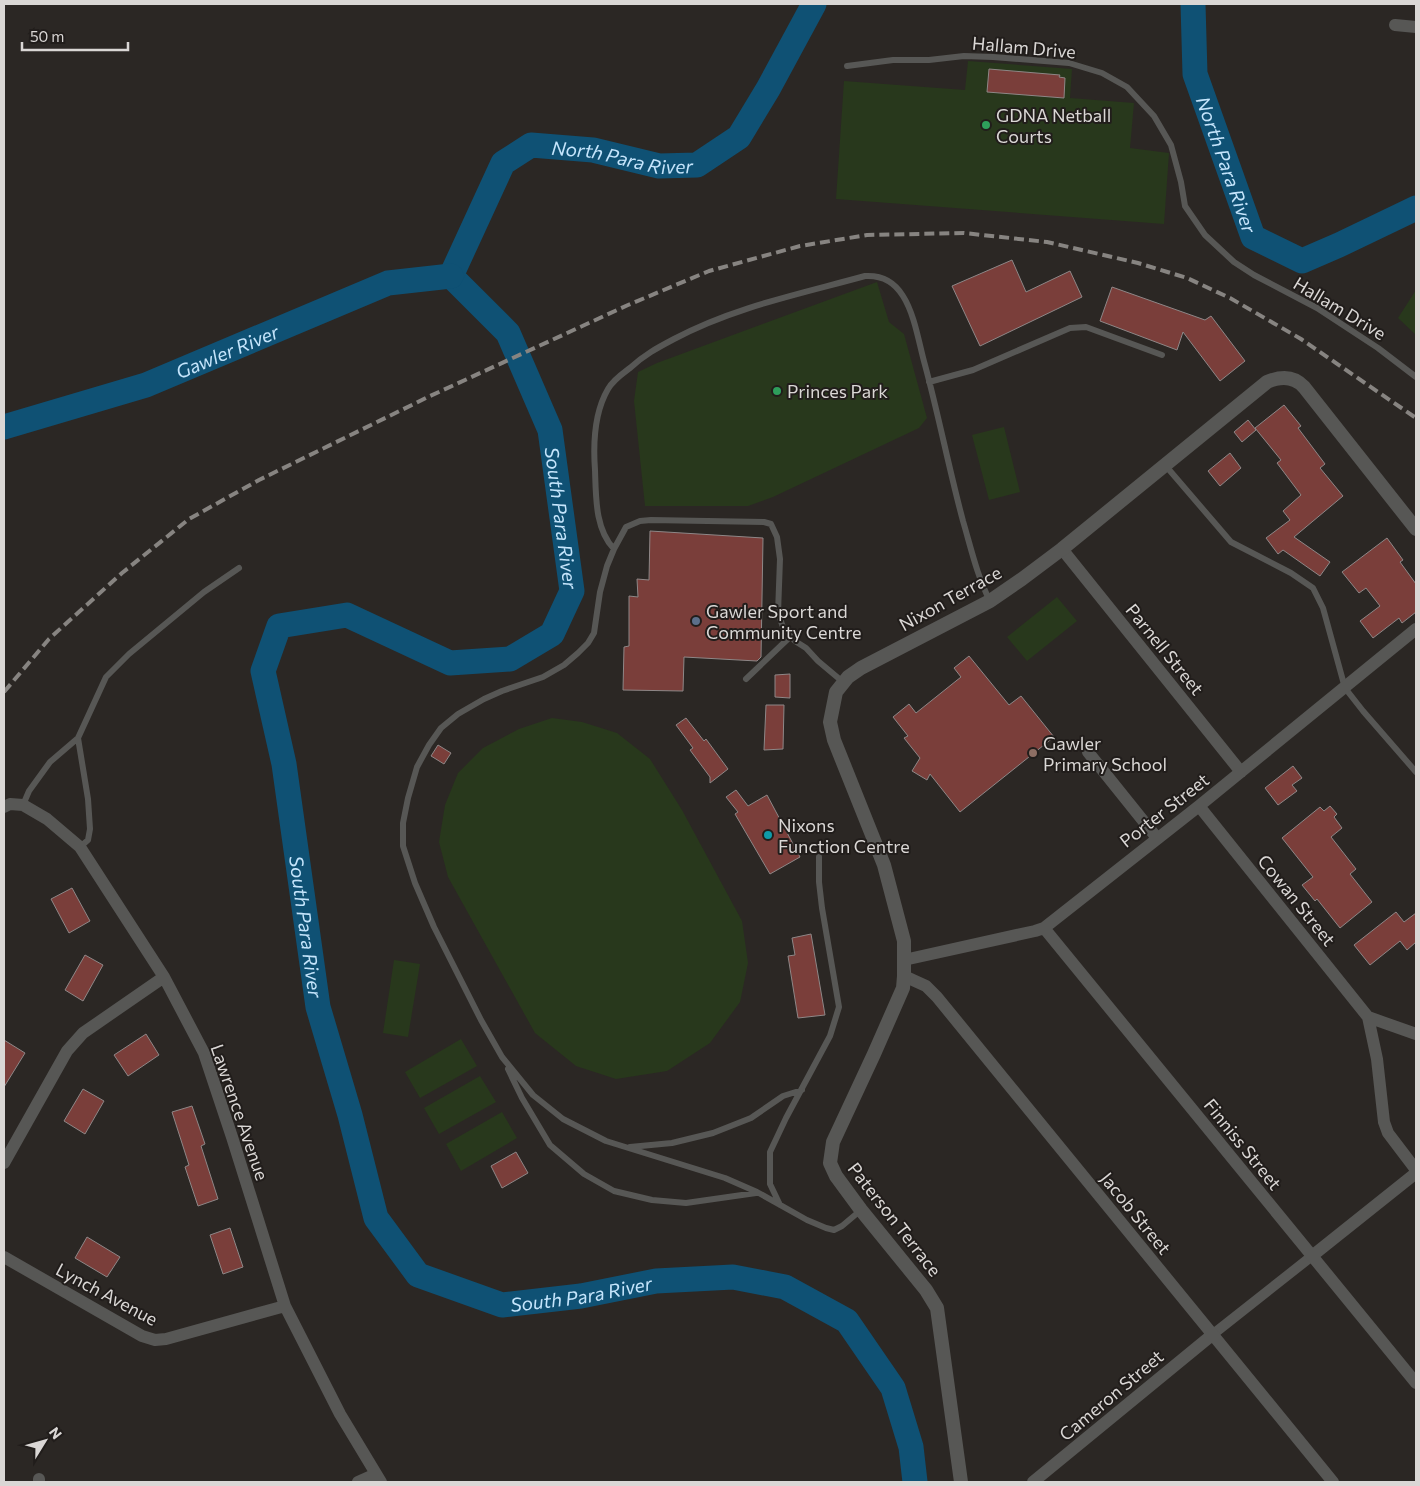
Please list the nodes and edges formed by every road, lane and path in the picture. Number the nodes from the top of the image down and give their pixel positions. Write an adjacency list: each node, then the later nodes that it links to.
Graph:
1 (1395, 25): 2 (street)
2 (1416, 27)
3 (847, 66): 5 (lane, Hallam Drive)
4 (1162, 355): 6 (lane)
5 (1416, 377)
6 (929, 382): 9 (lane); 12 (lane)
7 (1165, 465): 8 (street, Nixon Terrace); 10 (street, Nixon Terrace); 17 (lane)
8 (1416, 528)
9 (614, 549): 14 (lane); 34 (lane)
10 (1062, 549): 12 (street, Nixon Terrace); 20 (street, Parnell Street)
11 (239, 568): 18 (lane)
12 (990, 601): 16 (street, Nixon Terrace)
13 (1416, 629): 17 (street, Porter Street)
14 (791, 636): 15 (lane); 16 (lane)
15 (746, 679)
16 (843, 682): 29 (street)
17 (1344, 688): 20 (street, Porter Street); 21 (lane)
18 (78, 738): 22 (lane); 26 (lane)
19 (1088, 752): 25 (street)
20 (1241, 772): 23 (street, Porter Street)
21 (1416, 772)
22 (23, 805): 24 (street); 26 (street, Lawrence Avenue)
23 (1199, 806): 25 (street, Porter Street); 32 (street, Cowan Street)
24 (4, 807)
25 (1157, 838): 28 (street, Porter Street)
26 (80, 847): 31 (street, Lawrence Avenue)
27 (820, 857): 35 (lane)
28 (1044, 928): 29 (street, Porter Street); 42 (street, Finniss Street)
29 (904, 960): 30 (street, Paterson Terrace)
30 (904, 976): 41 (street, Paterson Terrace); 45 (street, Jacob Street)
31 (164, 977): 37 (street); 44 (street, Lawrence Avenue)
32 (1368, 1017): 33 (street); 38 (street)
33 (1416, 1034)
34 (502, 1057): 36 (lane); 39 (lane)
35 (802, 1090): 36 (lane); 40 (lane)
36 (627, 1148): 39 (lane)
37 (4, 1163)
38 (1416, 1171): 42 (street)
39 (757, 1192): 40 (lane)
40 (780, 1205): 41 (lane)
41 (861, 1210): 49 (street, Paterson Terrace)
42 (1312, 1256): 45 (street); 46 (street, Finniss Street)
43 (4, 1257): 44 (street, Lynch Avenue)
44 (285, 1306): 47 (street, Lawrence Avenue)
45 (1212, 1335): 50 (street, Cameron Street); 51 (street, Jacob Street)
46 (1416, 1383)
47 (378, 1478): 48 (street)
48 (358, 1482)
49 (961, 1482)
50 (1033, 1482)
51 (1333, 1482)

